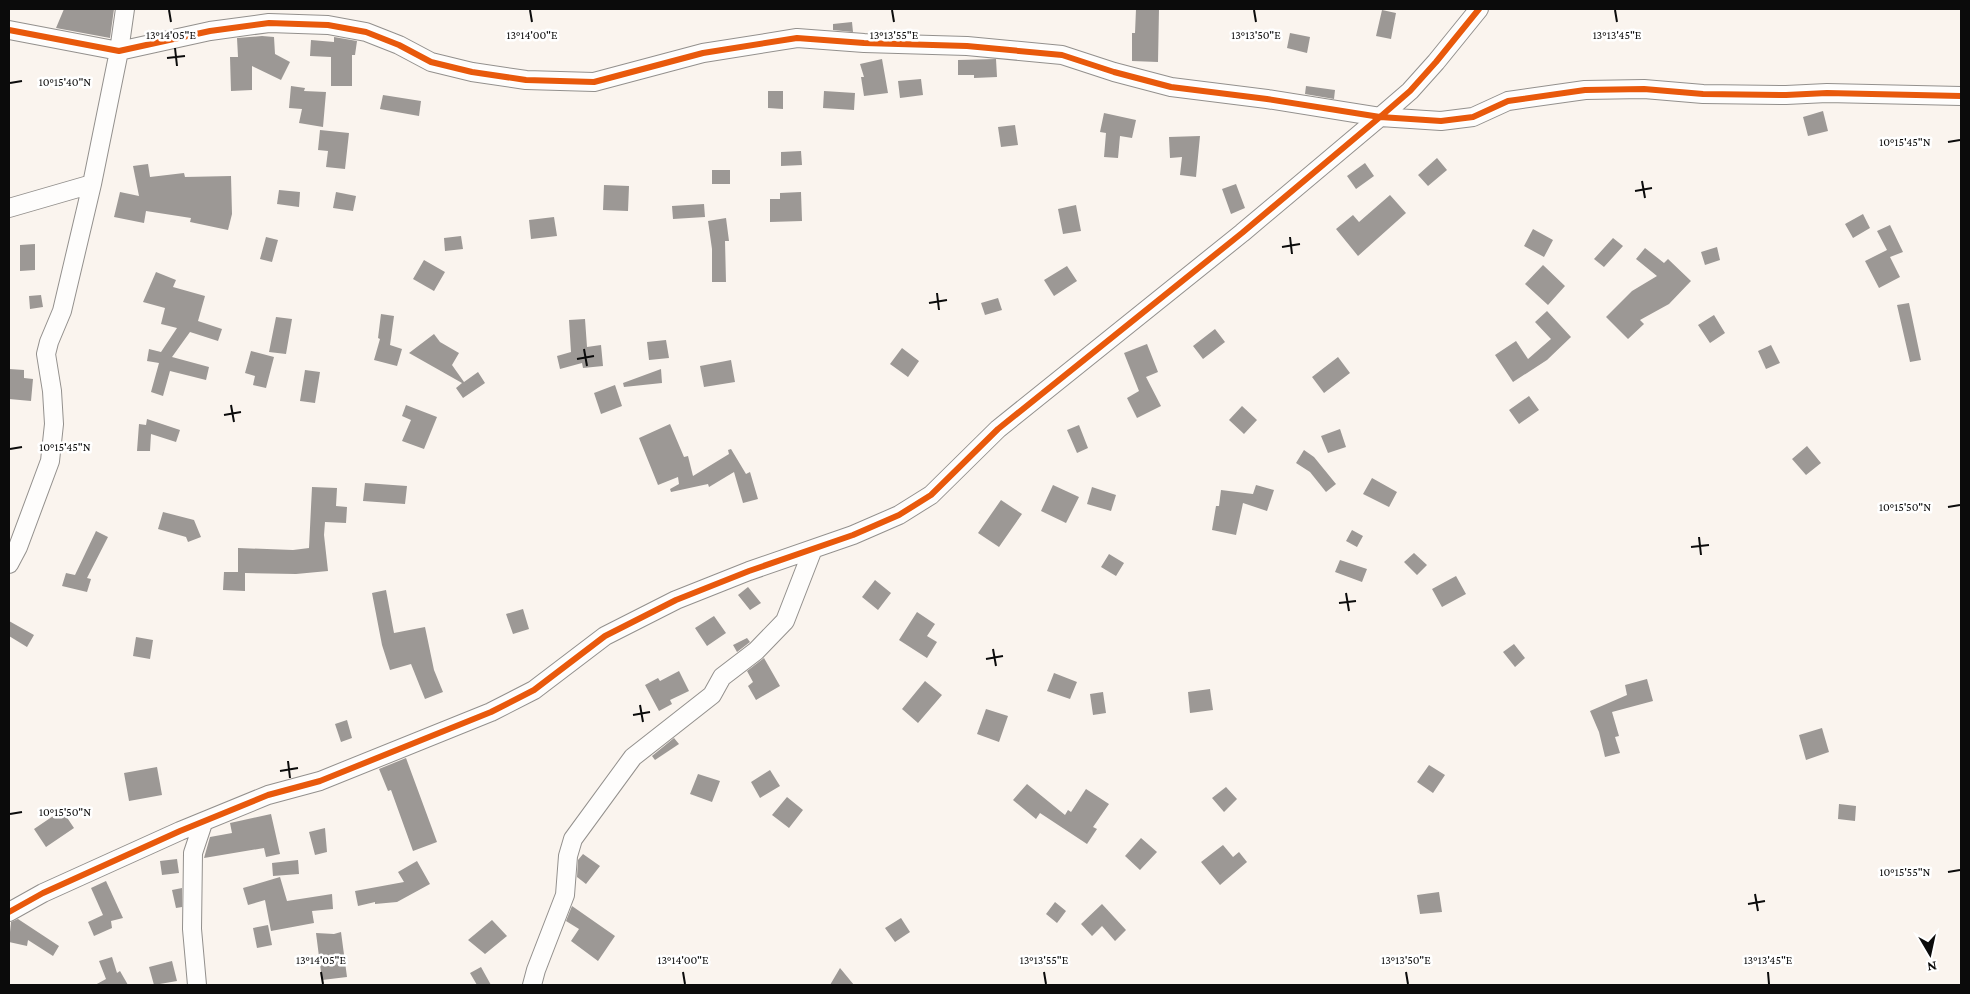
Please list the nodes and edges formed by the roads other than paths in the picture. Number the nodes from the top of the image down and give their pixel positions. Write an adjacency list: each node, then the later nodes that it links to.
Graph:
1 (125, 9): 4 (street)
2 (1478, 9): 6 (street)
3 (9, 30): 4 (street)
4 (119, 51): 6 (street); 7 (street)
5 (1961, 96): 6 (street)
6 (1380, 117): 9 (street)
7 (92, 184): 8 (street); 10 (street)
8 (9, 208)
9 (813, 549): 11 (street); 16 (street)
10 (9, 564)
11 (203, 823): 12 (street); 13 (street)
12 (180, 831): 13 (street); 14 (street)
13 (193, 853): 15 (street)
14 (9, 912)
15 (197, 985)
16 (532, 985)

